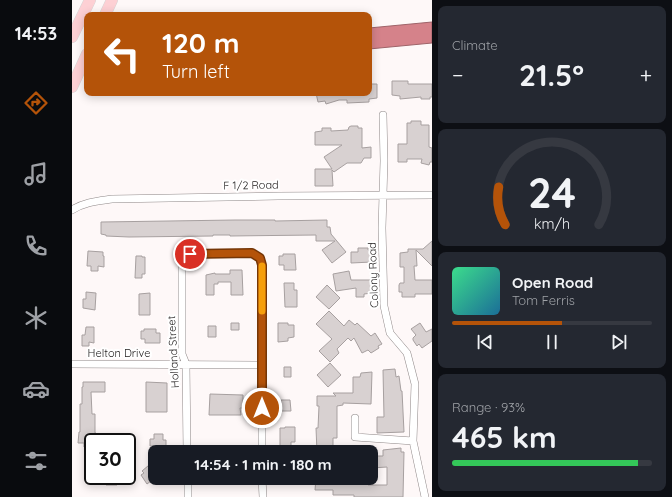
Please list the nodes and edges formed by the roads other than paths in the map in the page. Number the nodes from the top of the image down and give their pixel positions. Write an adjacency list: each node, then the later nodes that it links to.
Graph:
1 (90, 0): 3 (main road)
2 (112, 0): 5 (main road)
3 (84, 12)
4 (84, 12): 6 (main road)
5 (106, 12)
6 (72, 37)
7 (84, 61): 8 (main road)
8 (72, 87)
9 (383, 115): 10 (street, Colony Road)
10 (382, 195): 11 (street, F 1/2 Road); 12 (street, F 1/2 Road); 17 (street, Colony Road)
11 (432, 195)
12 (72, 210)
13 (72, 364): 14 (street, Helton Drive)
14 (186, 364): 15 (street, Helton Drive); 15 (street, Holland Street); 18 (street, Holland Street)
15 (261, 365): 19 (street)
16 (355, 418): 17 (street)
17 (413, 441): 24 (street, Colony Road)
18 (187, 445)
19 (262, 445)
20 (188, 485): 22 (street)
21 (262, 485): 23 (street)
22 (188, 497)
23 (263, 497)
24 (425, 497)

